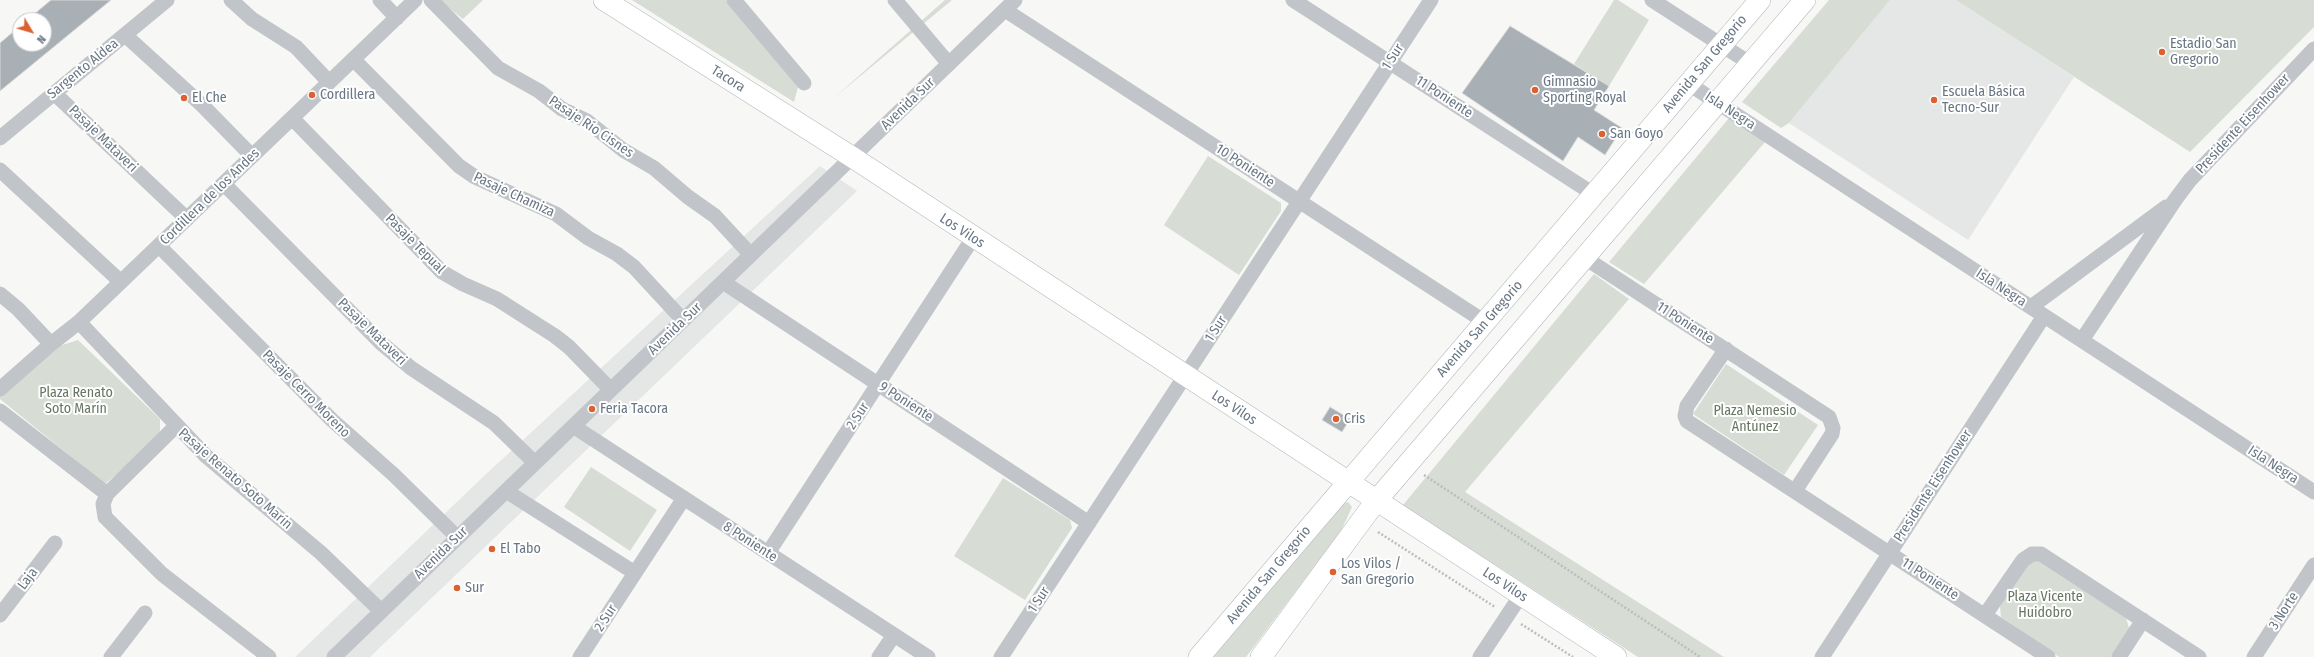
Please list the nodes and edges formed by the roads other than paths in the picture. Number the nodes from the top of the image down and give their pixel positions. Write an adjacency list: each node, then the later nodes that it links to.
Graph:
1 (167, 0): 16 (street, Sargento Aldea)
2 (231, 0): 23 (street)
3 (380, 0): 15 (street)
4 (415, 0): 15 (street, Cordillera de los Andes)
5 (431, 0): 40 (street, Pasaje Río Cisnes)
6 (604, 0): 31 (main road, Tacora)
7 (734, 0): 24 (street)
8 (895, 0): 21 (street)
9 (1293, 0): 20 (street, 11 Poniente)
10 (1431, 0): 20 (street, 1 Sur)
11 (1652, 0): 17 (street)
12 (1760, 0): 17 (main road, Avenida San Gregorio)
13 (1804, 0): 22 (main road)
14 (1010, 5): 21 (street, Avenida Sur); 36 (street, 10 Poniente)
15 (397, 18): 19 (street, Cordillera de los Andes)
16 (125, 35): 26 (street, Sargento Aldea); 30 (street)
17 (1721, 45): 22 (street); 25 (main road, Avenida San Gregorio)
18 (2312, 55): 35 (street, Presidente Eisenhower)
19 (353, 60): 23 (street, Cordillera de los Andes); 47 (street, Pasaje Chamiza)
20 (1390, 63): 34 (street, 11 Poniente); 36 (street, 1 Sur)
21 (949, 64): 31 (street, Avenida Sur)
22 (1751, 64): 27 (main road)
23 (329, 82): 28 (street, Cordillera de los Andes)
24 (804, 82)
25 (1688, 84): 27 (street, Isla Negra); 34 (main road, Avenida San Gregorio)
26 (54, 93): 29 (street, Sargento Aldea); 37 (street, Pasaje Mataveri)
27 (1717, 103): 41 (main road); 45 (street, Isla Negra)
28 (292, 118): 30 (street, Cordillera de los Andes); 56 (street, Pasaje Tepual)
29 (0, 138)
30 (252, 156): 33 (street, Cordillera de los Andes)
31 (852, 157): 38 (main road, Los Vilos); 40 (street, Avenida Sur)
32 (0, 170): 42 (street)
33 (224, 184): 37 (street, Cordillera de los Andes); 60 (street, Pasaje Mataveri)
34 (1595, 195): 49 (main road, Avenida San Gregorio)
35 (2175, 200): 45 (street, Presidente Eisenhower); 50 (street, Presidente Eisenhower)
36 (1299, 201): 49 (street, 10 Poniente); 53 (street, 1 Sur)
37 (187, 219): 39 (street, Cordillera de los Andes)
38 (973, 238): 53 (main road, Los Vilos); 54 (street, 2 Sur)
39 (159, 246): 42 (street, Cordillera de los Andes); 69 (street, Pasaje Cerro Moreno)
40 (751, 255): 43 (street, Avenida Sur)
41 (1585, 258): 52 (street, 11 Poniente); 67 (main road)
42 (121, 282): 48 (street, Cordillera de los Andes)
43 (723, 282): 47 (street, Avenida Sur); 54 (street, 9 Poniente)
44 (0, 294): 51 (street)
45 (2031, 307): 46 (street, Isla Negra)
46 (2044, 316): 50 (street, Isla Negra); 72 (street, Presidente Eisenhower)
47 (683, 320): 56 (street, Avenida Sur)
48 (79, 322): 51 (street, Cordillera de los Andes); 58 (street, Pasaje Renato Soto Marín)
49 (1485, 322): 61 (main road, Avenida San Gregorio)
50 (2082, 340): 64 (street, Isla Negra)
51 (51, 344): 55 (street, Cordillera de los Andes)
52 (1726, 349): 63 (street, 11 Poniente); 63 (street, 11 Poniente)
53 (1185, 376): 61 (main road, Los Vilos); 68 (street, 1 Sur)
54 (879, 384): 68 (street, 9 Poniente); 71 (street, 2 Sur)
55 (0, 390)
56 (611, 390): 59 (street, Avenida Sur)
57 (0, 411): 65 (street)
58 (176, 426): 65 (street); 76 (street, Pasaje Renato Soto Marín)
59 (573, 426): 60 (street, Avenida Sur); 66 (street, 8 Poniente)
60 (535, 463): 62 (street, Avenida Sur)
61 (1348, 482): 67 (main road, Los Vilos); 89 (main road, Avenida San Gregorio)
62 (506, 491): 69 (street, Avenida Sur); 74 (street)
63 (1795, 491): 72 (street, 11 Poniente)
64 (2314, 492)
65 (108, 494): 83 (street)
66 (684, 498): 71 (street, 8 Poniente); 74 (street, 2 Sur)
67 (1376, 501): 75 (main road, Los Vilos); 90 (main road)
68 (1089, 523): 88 (street, 1 Sur)
69 (457, 538): 76 (street, Avenida Sur)
70 (55, 543): 78 (street, Laja)
71 (768, 553): 81 (street, 8 Poniente)
72 (1890, 553): 79 (street, 11 Poniente); 93 (street, Presidente Eisenhower)
73 (2314, 566): 97 (street, 3 Norte)
74 (635, 573): 85 (street, 2 Sur)
75 (1521, 595): 91 (street); 92 (main road, Los Vilos)
76 (381, 612): 84 (street, Avenida Sur)
77 (145, 613): 82 (street)
78 (0, 615)
79 (1985, 615): 80 (street); 94 (street, 11 Poniente)
80 (2143, 620): 95 (street); 96 (street)
81 (894, 635): 86 (street); 87 (street, 8 Poniente)
82 (111, 657)
83 (269, 657)
84 (334, 657)
85 (580, 657)
86 (879, 657)
87 (928, 657)
88 (1001, 657)
89 (1200, 657)
90 (1261, 657)
91 (1480, 657)
92 (1616, 657)
93 (1822, 657)
94 (2048, 657)
95 (2119, 657)
96 (2199, 657)
97 (2254, 657)

